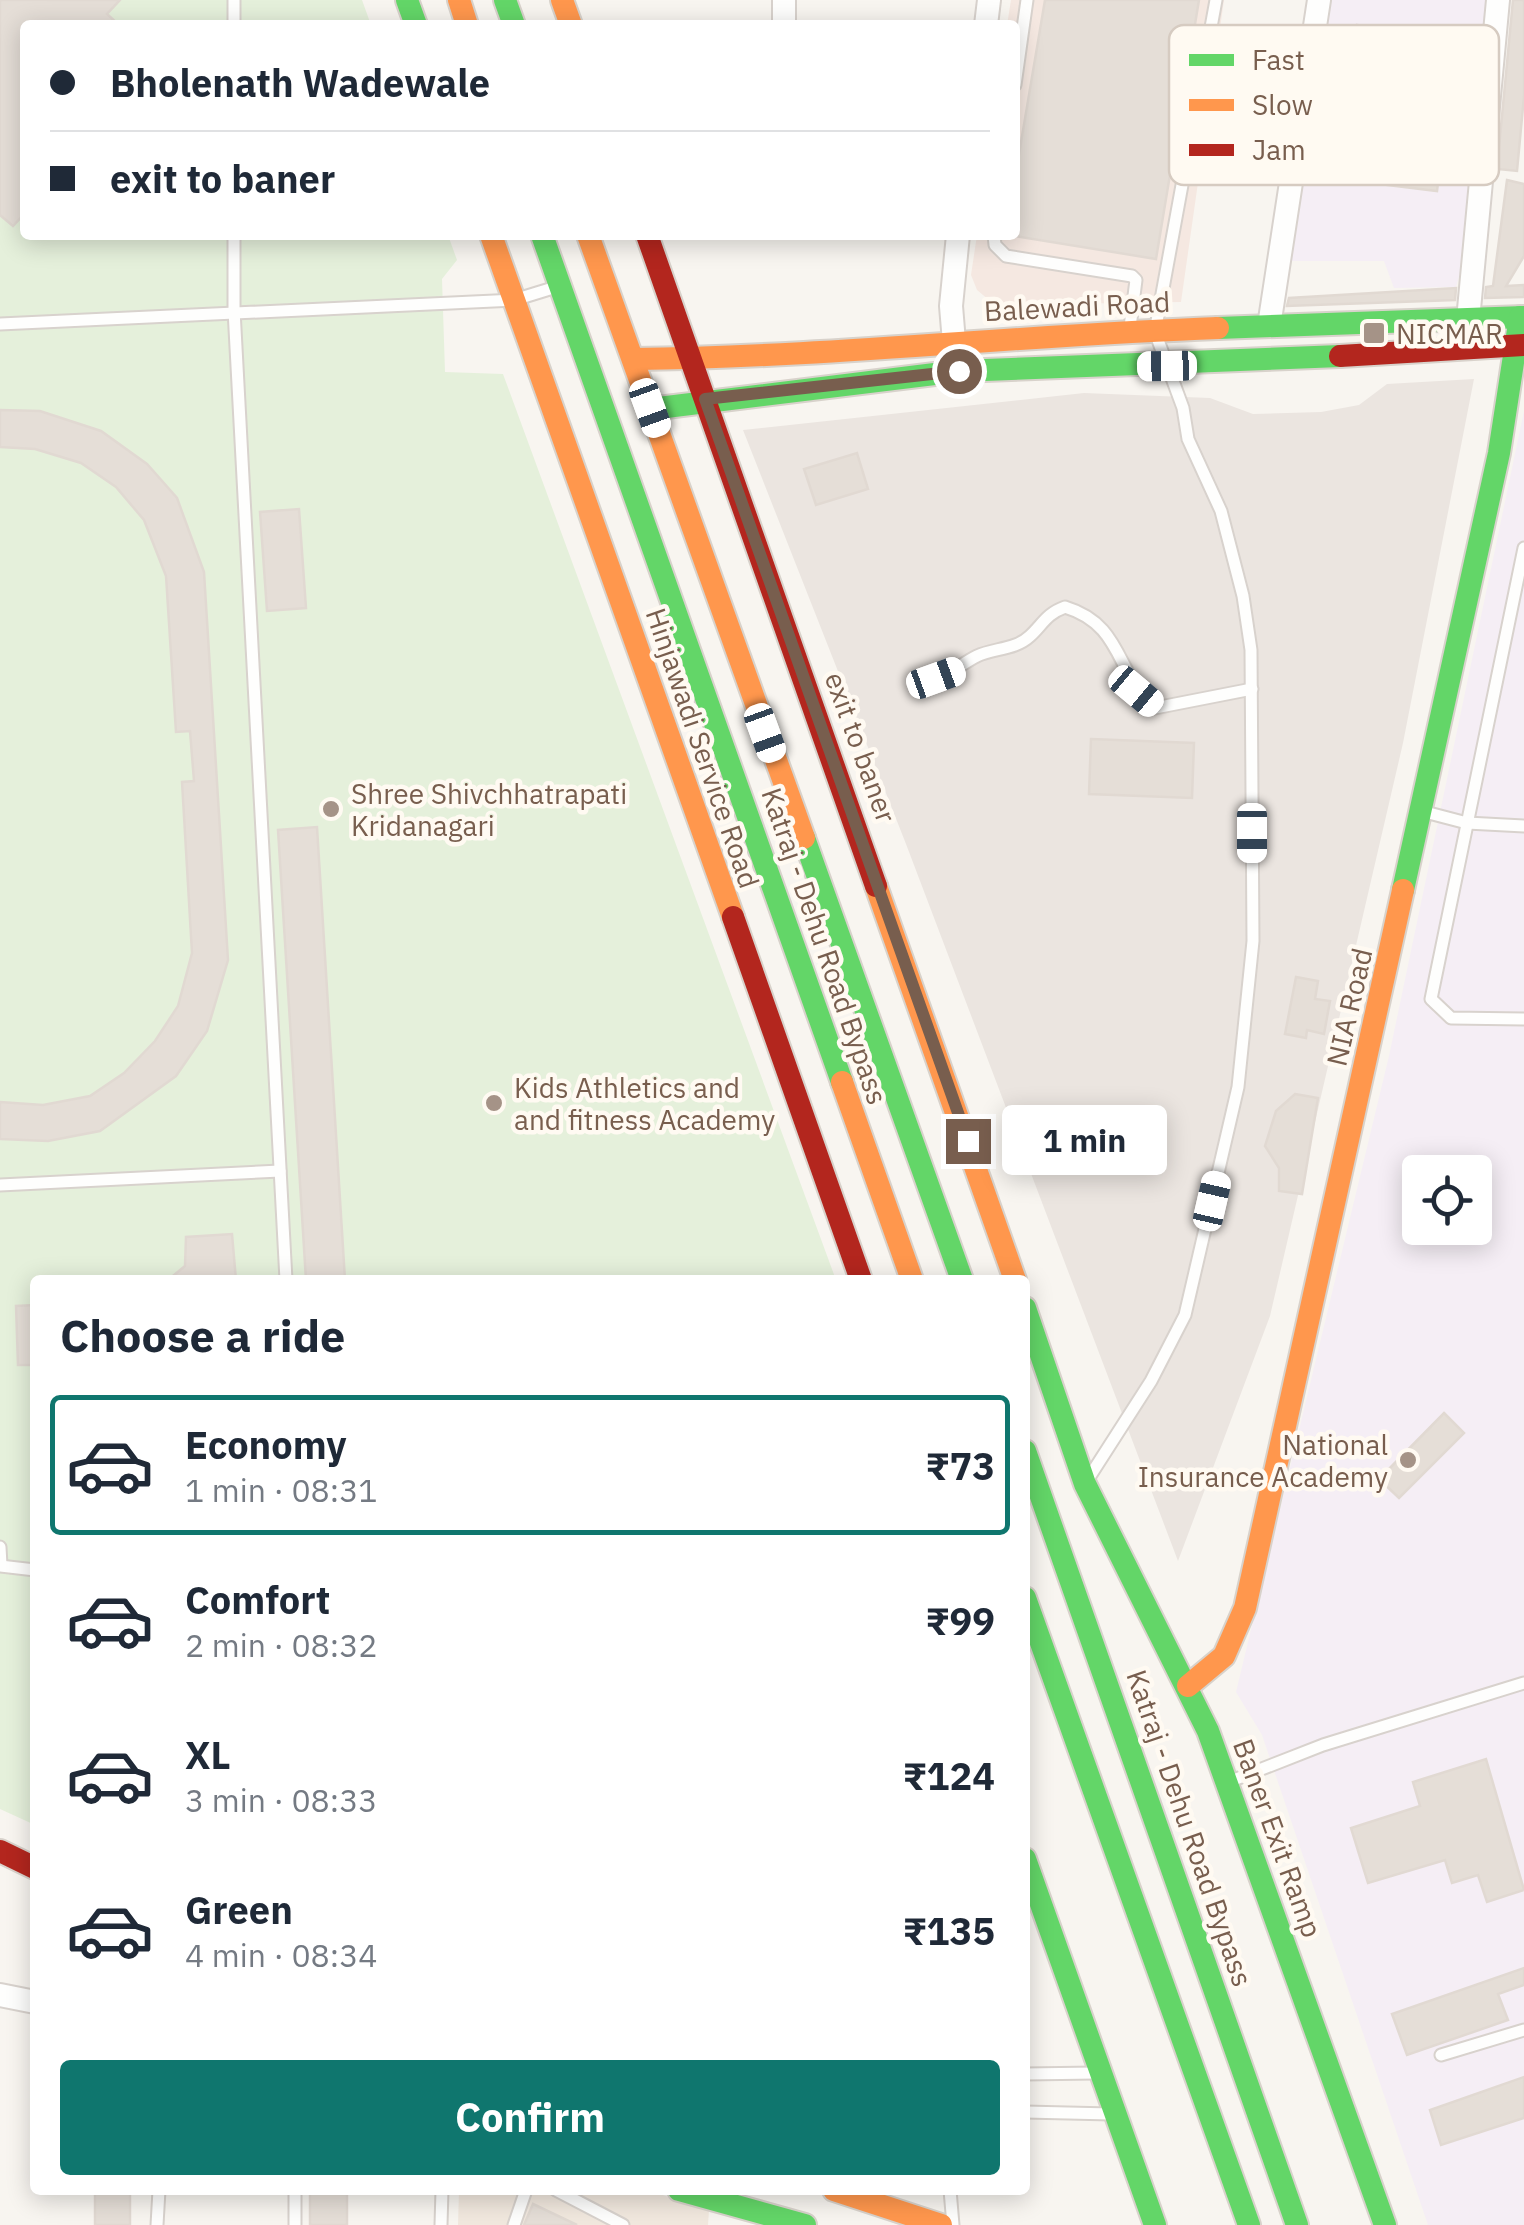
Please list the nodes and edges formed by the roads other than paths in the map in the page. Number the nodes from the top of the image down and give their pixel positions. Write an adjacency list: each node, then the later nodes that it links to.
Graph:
1 (1027, 0): 8 (lane)
2 (1216, 0): 5 (lane)
3 (1319, 0): 6 (street)
4 (1498, 0): 7 (street)
5 (1211, 25)
6 (1315, 25)
7 (1496, 25)
8 (1020, 50)
9 (1182, 185): 27 (lane)
10 (1291, 185): 25 (street)
11 (1481, 185): 23 (street)
12 (234, 240): 21 (lane)
13 (492, 240): 20 (main road, Hinjawadi Service Road)
14 (544, 240): 19 (main road, Katraj - Dehu Road Bypass)
15 (590, 240): 31 (main road, Katraj - Dehu Road Bypass)
16 (649, 240): 30 (main road, exit to baner)
17 (957, 240): 28 (street)
18 (996, 240): 26 (lane)
19 (560, 286): 20 (lane); 36 (main road, Katraj - Dehu Road Bypass)
20 (514, 300): 21 (lane); 37 (main road, Hinjawadi Service Road)
21 (234, 310): 24 (lane); 44 (lane)
22 (1522, 317): 23 (main road, Balewadi Road); 29 (main road, NIA Road)
23 (1468, 320): 25 (main road, Balewadi Road)
24 (0, 324)
25 (1270, 326): 27 (main road, Balewadi Road)
26 (1129, 332): 27 (main road, Balewadi Road); 28 (main road, Balewadi Road)
27 (1155, 332): 32 (lane)
28 (954, 342): 30 (main road, Balewadi Road)
29 (1520, 345): 32 (main road); 40 (main road, NIA Road)
30 (690, 358): 31 (main road, Balewadi Road); 33 (main road, exit to baner)
31 (633, 360): 34 (main road, Katraj - Dehu Road Bypass)
32 (1167, 366): 33 (main road); 39 (lane)
33 (705, 399): 34 (main road); 50 (main road, exit to baner)
34 (650, 408): 49 (main road, Katraj - Dehu Road Bypass)
35 (1524, 548): 41 (lane)
36 (680, 627): 37 (main road); 48 (main road, Katraj - Dehu Road Bypass)
37 (634, 641): 47 (main road, Hinjawadi Service Road)
38 (936, 678): 39 (lane)
39 (1252, 688): 53 (lane)
40 (1421, 811): 41 (lane); 60 (main road, NIA Road)
41 (1466, 823): 42 (lane); 43 (lane)
42 (1524, 826)
43 (1524, 1018)
44 (280, 1170): 45 (lane); 46 (lane)
45 (0, 1185)
46 (286, 1275)
47 (859, 1275)
48 (910, 1275)
49 (960, 1275)
50 (1013, 1275)
51 (1030, 1323): 53 (main road)
52 (1030, 1464): 54 (main road, Katraj - Dehu Road Bypass)
53 (1085, 1484): 54 (main road); 60 (main road, Baner Exit Ramp)
54 (1043, 1499): 83 (main road, Katraj - Dehu Road Bypass)
55 (0, 1547): 56 (lane)
56 (0, 1566): 57 (lane)
57 (30, 1569)
58 (1030, 1612): 85 (main road)
59 (1524, 1684): 61 (lane)
60 (1188, 1686): 61 (main road, Baner Exit Ramp)
61 (1227, 1783): 95 (main road, Baner Exit Ramp)
62 (0, 1851): 63 (main road)
63 (30, 1866)
64 (1030, 1873): 69 (main road)
65 (0, 1994): 66 (street)
66 (30, 2001)
67 (1524, 2030): 68 (lane)
68 (1441, 2055)
69 (1101, 2073): 70 (lane); 72 (main road)
70 (1030, 2074)
71 (1030, 2112): 72 (lane)
72 (1116, 2114): 73 (main road)
73 (1140, 2183): 93 (main road); 94 (main road)
74 (159, 2195): 86 (lane)
75 (295, 2195): 87 (lane)
76 (442, 2195): 88 (lane)
77 (524, 2195): 89 (lane)
78 (566, 2195): 90 (lane)
79 (695, 2195): 84 (main road)
80 (789, 2195): 84 (main road)
81 (854, 2195): 91 (main road)
82 (950, 2195): 92 (lane)
83 (1293, 2215)
84 (777, 2220)
85 (1248, 2222)
86 (158, 2225)
87 (294, 2225)
88 (442, 2225)
89 (514, 2225)
90 (624, 2225)
91 (941, 2225)
92 (953, 2225)
93 (1126, 2225)
94 (1155, 2225)
95 (1385, 2225)

